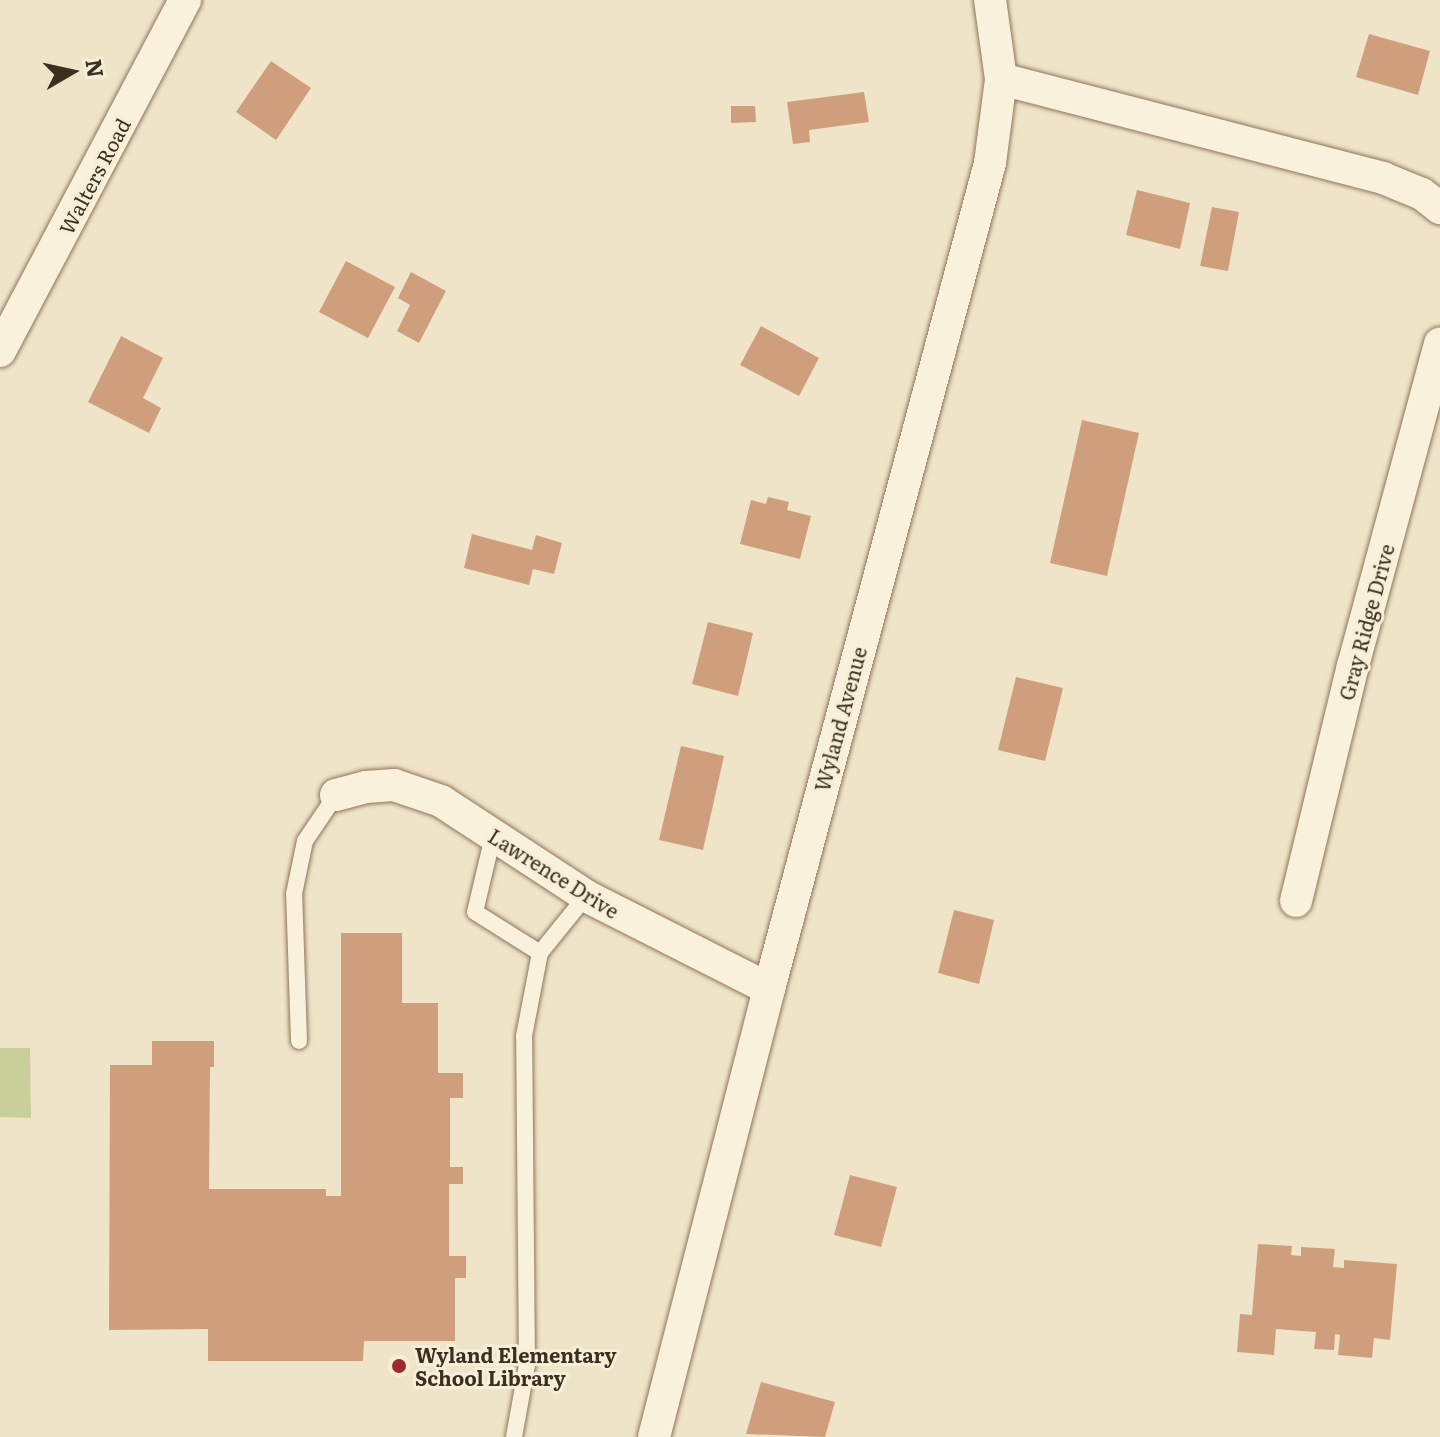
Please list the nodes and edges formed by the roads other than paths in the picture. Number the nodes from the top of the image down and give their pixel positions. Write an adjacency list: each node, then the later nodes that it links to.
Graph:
1 (185, 0): 6 (street, Walters Road)
2 (990, 0): 3 (street, Wyland Avenue)
3 (1001, 79): 4 (street); 12 (street, Wyland Avenue)
4 (1440, 208)
5 (1440, 344): 10 (street, Gray Ridge Drive)
6 (0, 351)
7 (336, 795): 8 (street, Lawrence Drive); 13 (lane)
8 (493, 836): 9 (street, Lawrence Drive); 11 (lane)
9 (586, 896): 11 (lane); 12 (street, Lawrence Drive)
10 (1296, 901)
11 (540, 953): 14 (lane)
12 (769, 989): 15 (street, Wyland Avenue)
13 (299, 1041)
14 (514, 1437)
15 (654, 1437)

